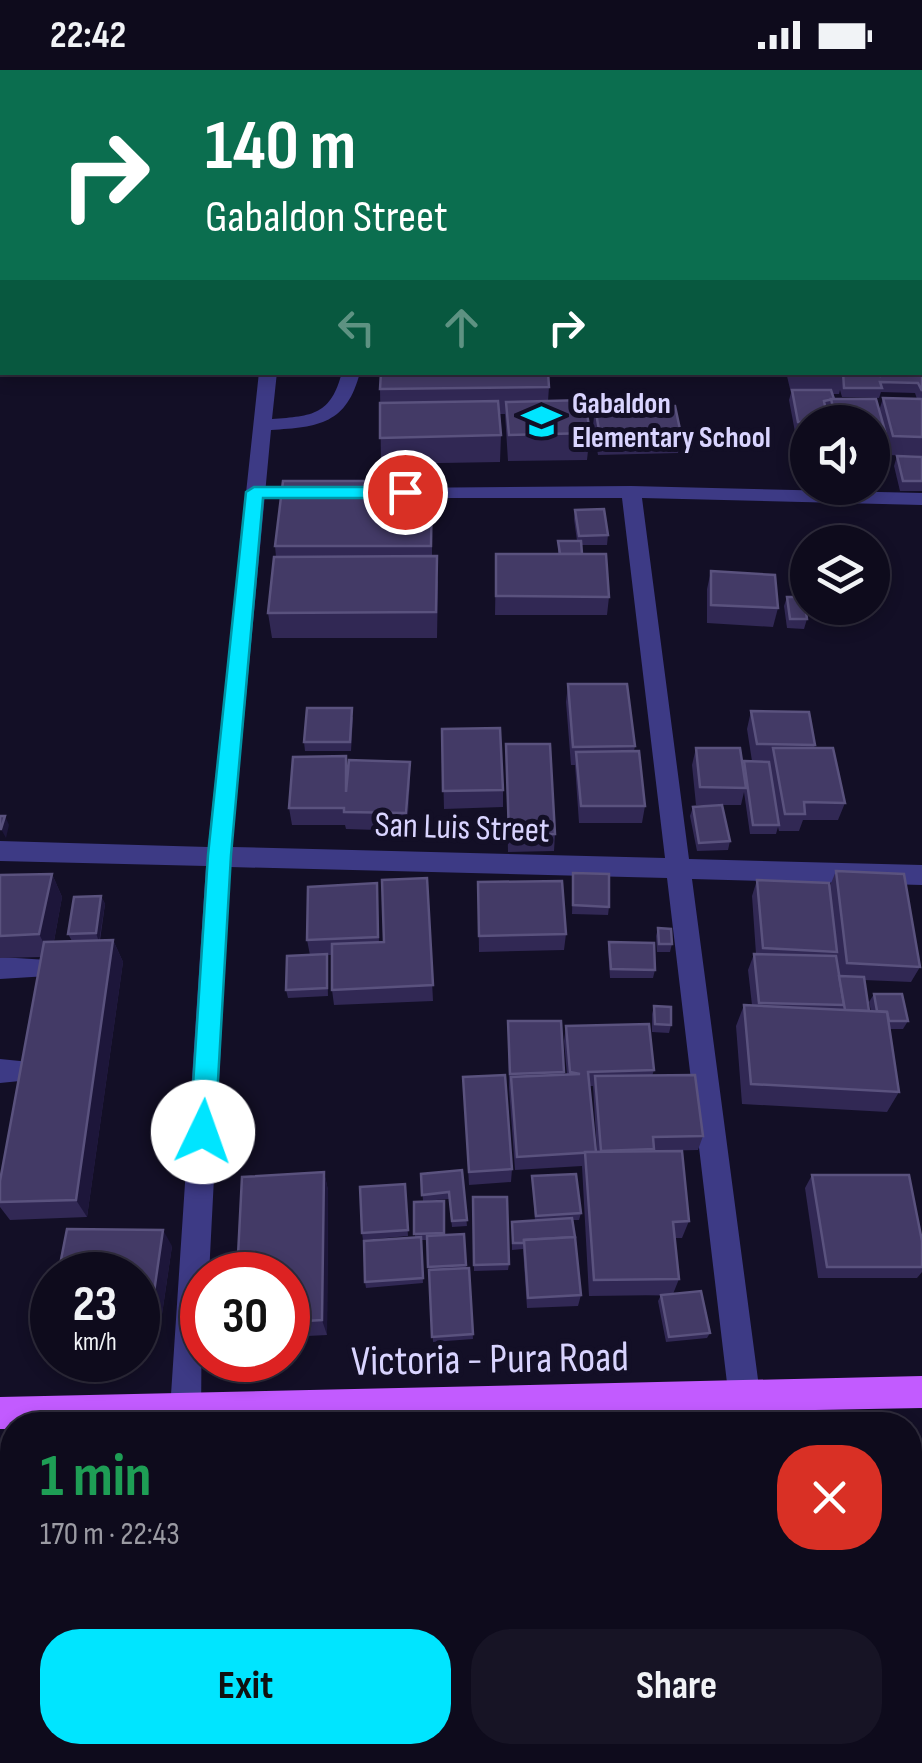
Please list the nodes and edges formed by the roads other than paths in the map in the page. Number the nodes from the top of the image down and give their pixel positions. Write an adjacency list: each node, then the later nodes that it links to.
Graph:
1 (268, 375): 3 (street)
2 (350, 375): 3 (street)
3 (262, 425): 8 (street)
4 (373, 492): 5 (street)
5 (630, 492): 6 (street); 9 (street)
6 (922, 499)
7 (0, 850): 8 (street, San Luis Street)
8 (220, 855): 9 (street, San Luis Street); 15 (street)
9 (680, 870): 10 (street, San Luis Street); 14 (street)
10 (922, 875)
11 (0, 968): 12 (street)
12 (39, 968)
13 (922, 1392): 14 (main road, Victoria - Pura Road)
14 (746, 1411): 16 (main road, Victoria - Pura Road)
15 (186, 1412)
16 (653, 1412)

